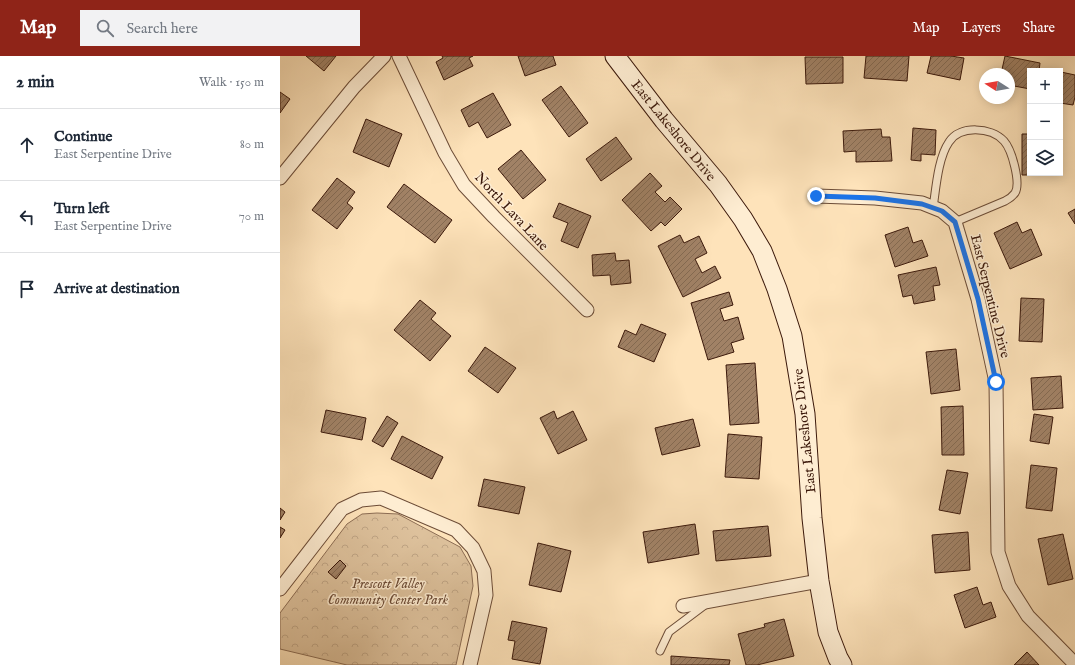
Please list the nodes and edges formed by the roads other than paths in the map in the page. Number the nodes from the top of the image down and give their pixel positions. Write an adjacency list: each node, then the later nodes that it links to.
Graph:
1 (384, 56): 4 (street)
2 (399, 56): 8 (street, North Lava Lane)
3 (615, 56): 9 (main road, East Lakeshore Drive)
4 (280, 178)
5 (816, 196): 6 (street, East Serpentine Drive)
6 (933, 208): 7 (street, East Serpentine Drive); 7 (lane)
7 (955, 222): 14 (street, East Serpentine Drive)
8 (587, 310)
9 (819, 581): 11 (street); 16 (main road, East Lakeshore Drive)
10 (280, 589): 15 (street)
11 (710, 601): 12 (street); 13 (lane)
12 (683, 606)
13 (660, 651)
14 (1075, 664)
15 (470, 665)
16 (842, 665)

